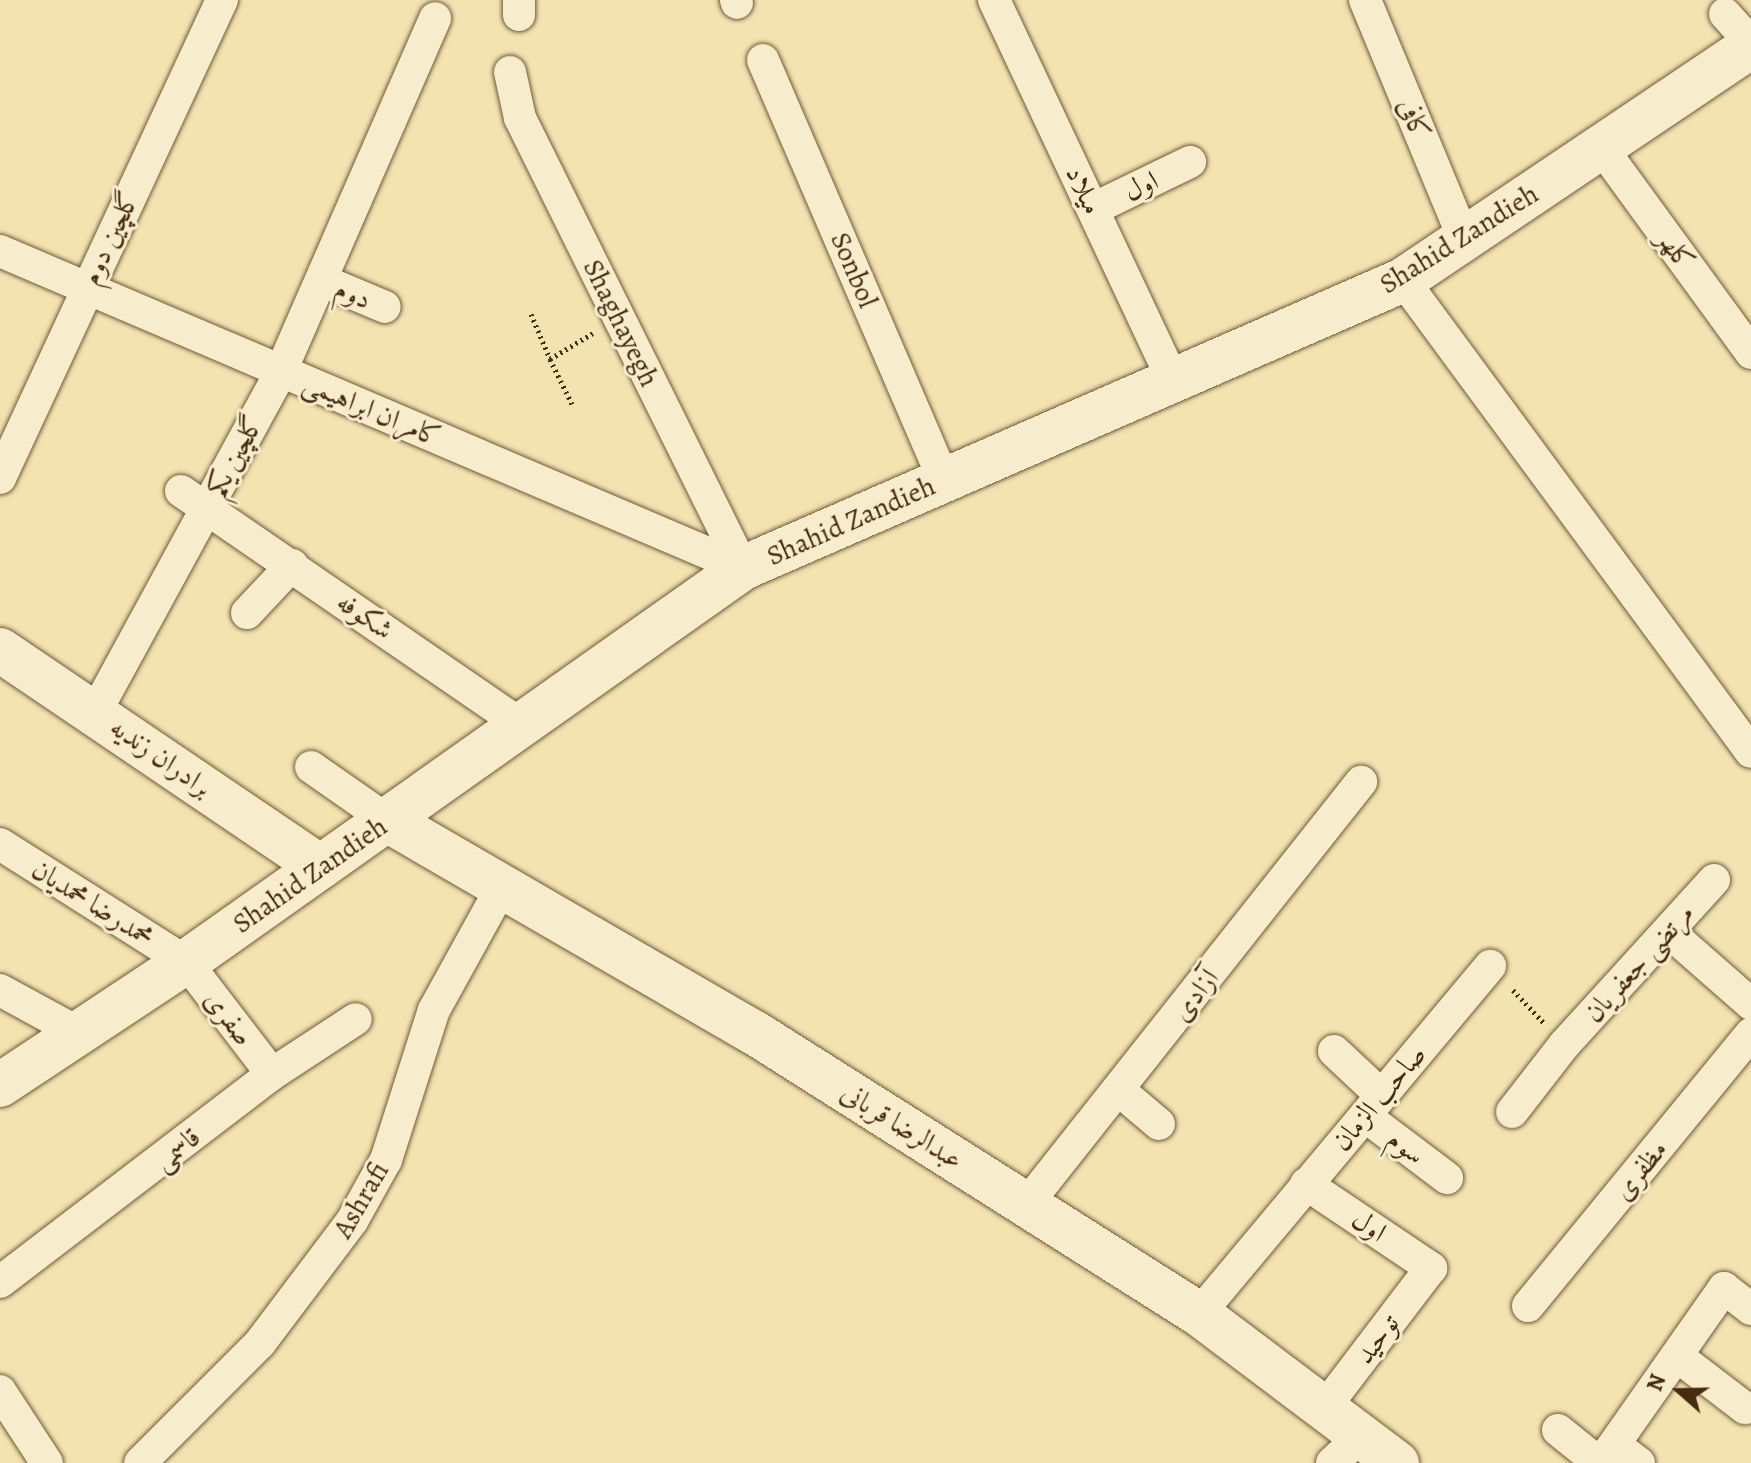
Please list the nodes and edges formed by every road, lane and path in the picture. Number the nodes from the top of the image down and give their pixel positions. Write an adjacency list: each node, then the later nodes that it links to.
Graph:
1 (222, 0): 15 (street, گلچین دوم)
2 (994, 0): 10 (street, میلاد)
3 (1365, 0): 11 (street, کافی)
4 (435, 18): 13 (street, گلچین یکم)
5 (1742, 34): 8 (street, Shahid Zandieh)
6 (763, 60): 25 (street, Sonbol)
7 (510, 72): 18 (street, Shaghayegh)
8 (1601, 147): 11 (street, Shahid Zandieh); 19 (street, کلهر)
9 (1190, 162): 10 (street, اول)
10 (1093, 209): 22 (street, میلاد)
11 (1464, 239): 14 (street, Shahid Zandieh)
12 (0, 251): 15 (street, کامران ابراهیمی)
13 (321, 280): 16 (street, دوم); 21 (street, گلچین یکم)
14 (1403, 280): 22 (street, Shahid Zandieh); 33 (street)
15 (87, 288): 21 (street, کامران ابراهیمی); 24 (street, گلچین دوم)
16 (385, 307)
17 (531, 314): 20 (path)
18 (618, 318): 20 (path); 28 (street, Shaghayegh)
19 (1751, 353)
20 (550, 359): 23 (path)
21 (281, 371): 26 (street, گلچین یکم); 28 (street, کامران ابراهیمی)
22 (1173, 381): 25 (street, Shahid Zandieh)
23 (572, 404)
24 (0, 478)
25 (944, 481): 28 (street, Shahid Zandieh)
26 (194, 499): 27 (street, شکوفه); 31 (street, گلچین یکم)
27 (292, 565): 29 (street); 32 (street, شکوفه)
28 (743, 568): 32 (street, Shahid Zandieh)
29 (247, 613)
30 (0, 650): 31 (street, برادران زندیه)
31 (96, 711): 38 (street, برادران زندیه)
32 (522, 725): 36 (street, Shahid Zandieh)
33 (1751, 752)
34 (311, 767): 36 (street)
35 (1361, 782): 53 (street, آزادی)
36 (387, 820): 38 (street, Shahid Zandieh); 40 (street, عبدالرضا قربانی)
37 (0, 844): 42 (street, محمدرضا محمدیان)
38 (320, 867): 42 (street, Shahid Zandieh)
39 (1714, 880): 41 (street, مرتضی جعفریان)
40 (502, 887): 59 (street, عبدالرضا قربانی); 73 (street, Ashrafi)
41 (1669, 932): 45 (street); 49 (street, مرتضی جعفریان)
42 (186, 962): 47 (street, Shahid Zandieh); 51 (street, صفری)
43 (1490, 966): 49 (path); 54 (street, صاحب الزمان)
44 (0, 990): 47 (street)
45 (1751, 1004)
46 (356, 1019): 51 (street, قاسمی)
47 (79, 1033): 52 (street, Shahid Zandieh)
48 (1751, 1034): 62 (street, مظفری)
49 (1564, 1045): 55 (street, مرتضی جعفریان)
50 (1334, 1051): 54 (street)
51 (272, 1074): 61 (street, قاسمی)
52 (0, 1085)
53 (1120, 1091): 56 (street); 59 (street, آزادی)
54 (1373, 1105): 57 (street, سوم); 58 (street, صاحب الزمان)
55 (1512, 1112)
56 (1159, 1124)
57 (1447, 1178)
58 (1306, 1184): 60 (street, اول); 64 (street, صاحب الزمان)
59 (1026, 1205): 64 (street, عبدالرضا قربانی)
60 (1431, 1268): 68 (street, توحید)
61 (0, 1282)
62 (1528, 1306)
63 (1751, 1309): 65 (street)
64 (1199, 1314): 68 (street, عبدالرضا قربانی)
65 (1677, 1356): 67 (street); 71 (street)
66 (0, 1391): 72 (street)
67 (1745, 1408)
68 (1323, 1410): 70 (street, عبدالرضا قربانی)
69 (1558, 1430): 71 (street)
70 (1346, 1450): 74 (street, عبدالرضا قربانی)
71 (1614, 1458)
72 (47, 1463)
73 (140, 1463)
74 (1397, 1463)

